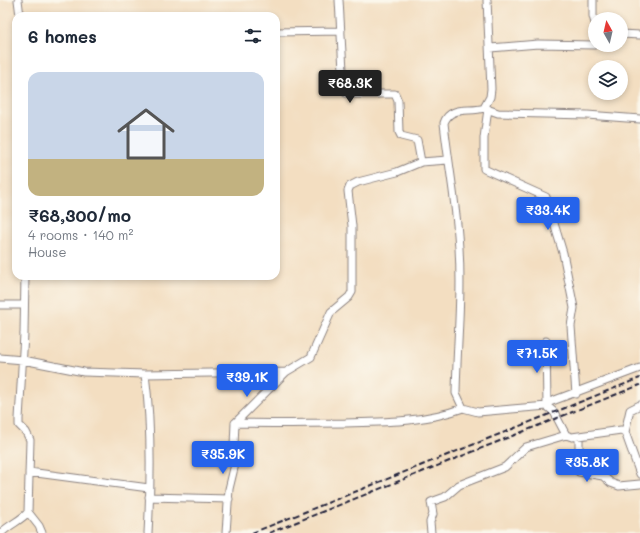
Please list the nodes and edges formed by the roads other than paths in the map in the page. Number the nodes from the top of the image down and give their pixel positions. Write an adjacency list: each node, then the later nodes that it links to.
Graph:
1 (18, 0): 5 (street)
2 (339, 0): 7 (street)
3 (487, 0): 12 (street)
4 (593, 0): 6 (street)
5 (20, 12)
6 (593, 12)
7 (341, 31): 8 (street); 16 (street)
8 (280, 32)
9 (628, 34): 10 (street)
10 (640, 35)
11 (588, 45): 12 (street)
12 (490, 48): 13 (street)
13 (486, 109): 14 (street); 15 (street); 26 (street)
14 (640, 119)
15 (448, 160): 16 (street); 29 (street)
16 (420, 162): 24 (street)
17 (25, 280): 19 (street)
18 (0, 305): 19 (street)
19 (24, 305): 22 (street)
20 (546, 341): 27 (street)
21 (0, 358): 22 (street)
22 (23, 360): 25 (street); 34 (street)
23 (640, 368): 26 (street)
24 (286, 372): 25 (street); 30 (street)
25 (145, 374): 37 (street)
26 (576, 394): 27 (street)
27 (547, 405): 29 (street); 32 (street)
28 (640, 405): 31 (street)
29 (463, 408): 30 (street)
30 (235, 422): 39 (street)
31 (625, 432): 33 (street); 35 (street)
32 (566, 435): 33 (street); 46 (street)
33 (579, 438): 36 (street)
34 (29, 472): 37 (street); 40 (street)
35 (640, 474)
36 (640, 484)
37 (150, 488): 38 (street)
38 (149, 497): 39 (street); 44 (street)
39 (229, 499): 45 (street)
40 (28, 512): 41 (street); 43 (street)
41 (8, 530): 42 (street)
42 (1, 533)
43 (42, 533)
44 (148, 533)
45 (226, 533)
46 (430, 533)

